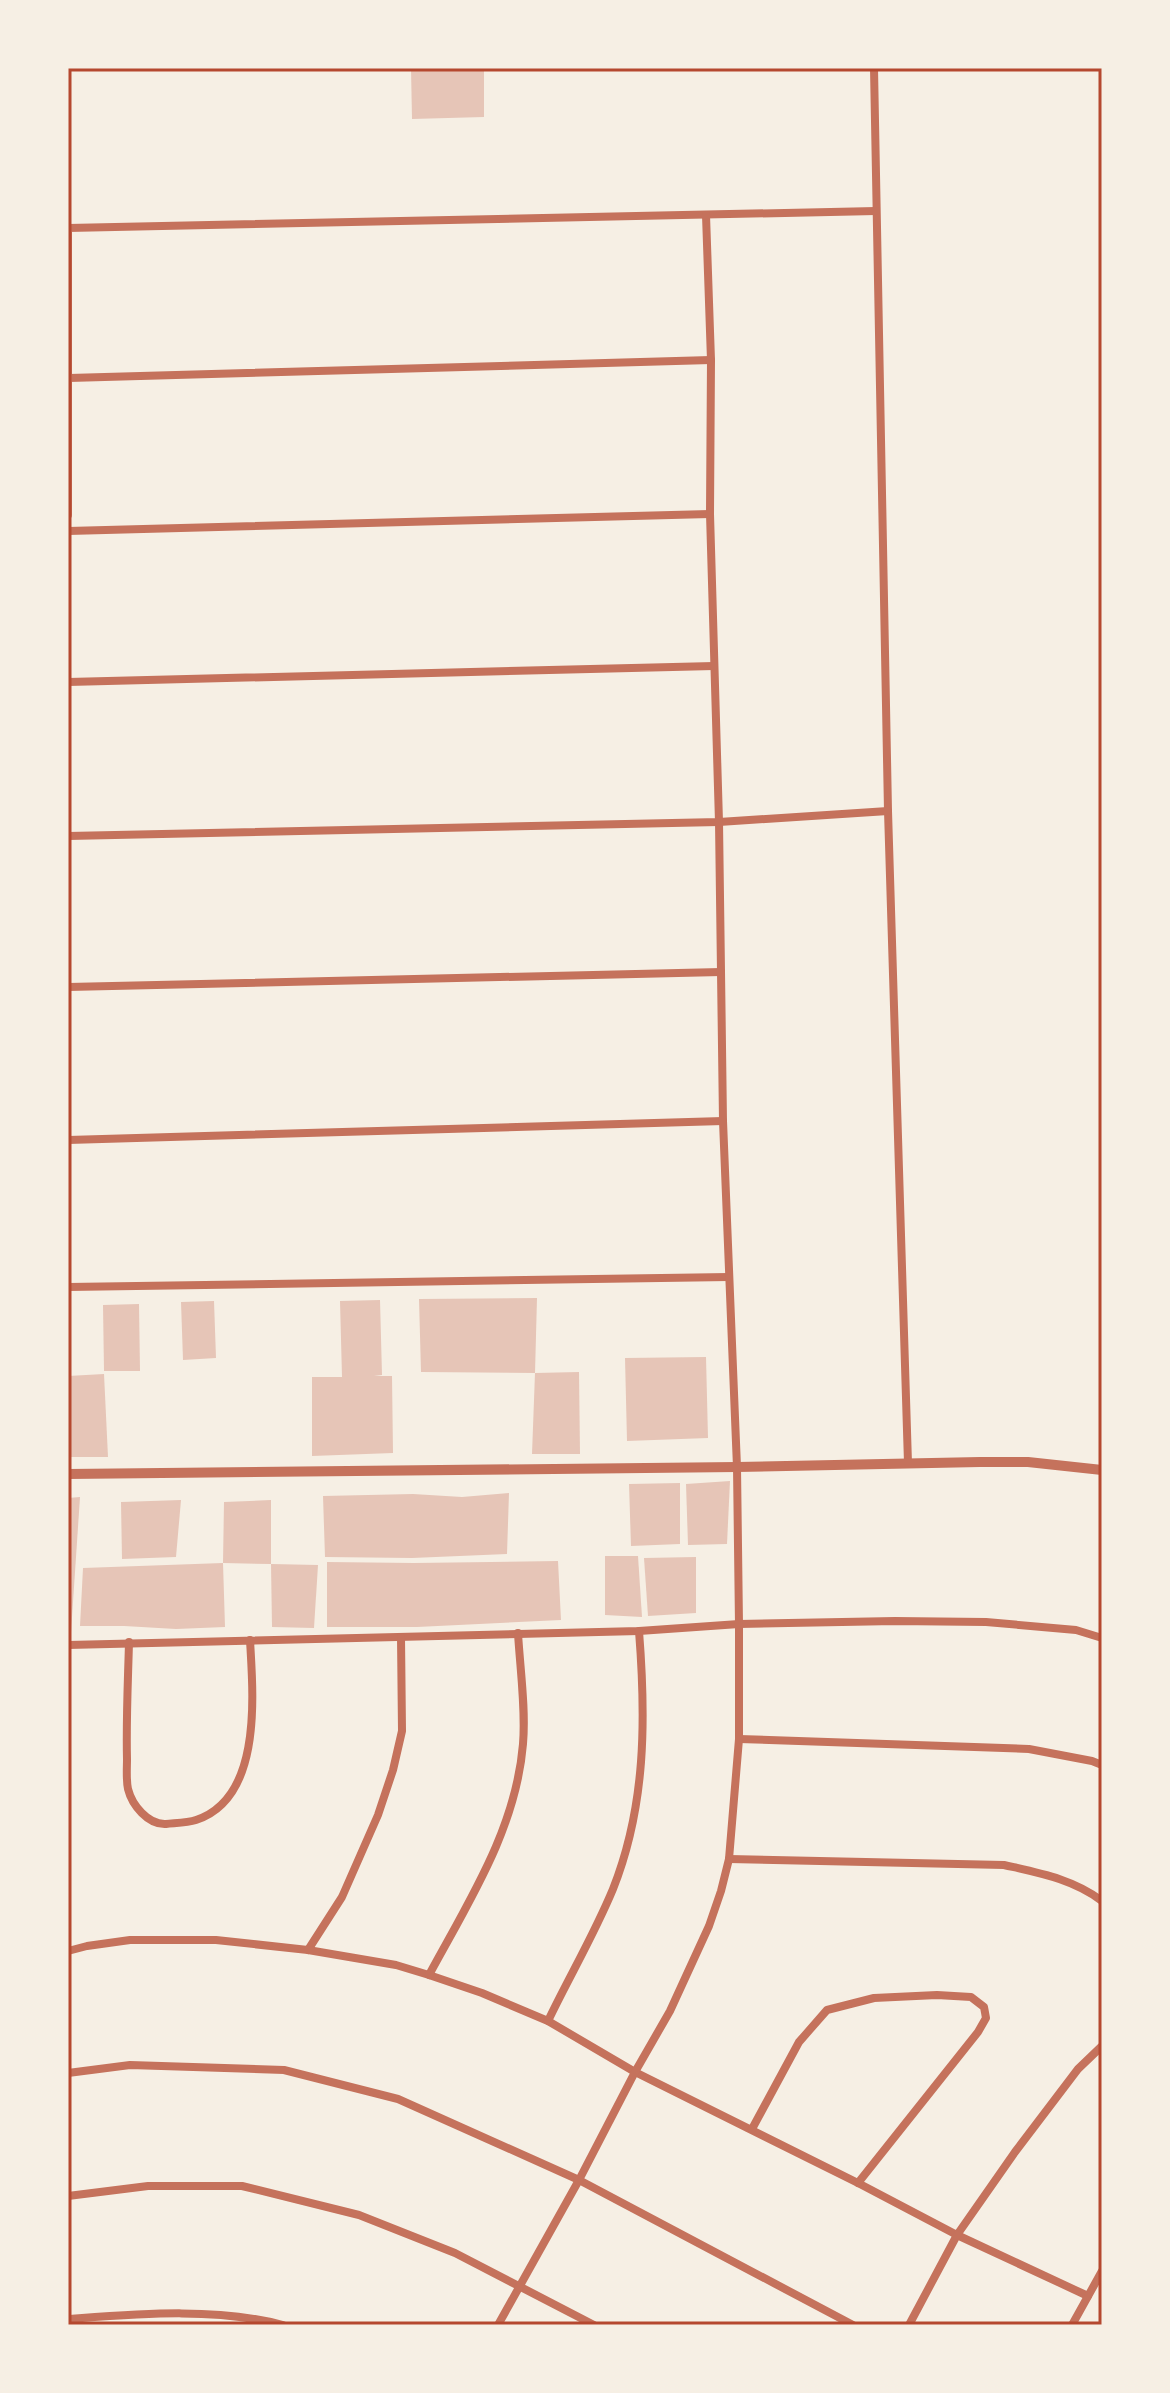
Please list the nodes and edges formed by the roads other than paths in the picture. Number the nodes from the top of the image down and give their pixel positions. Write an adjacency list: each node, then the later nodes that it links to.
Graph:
1 (874, 68): 2 (street)
2 (876, 211): 3 (street); 12 (street)
3 (706, 215): 4 (street); 5 (street)
4 (68, 228): 6 (street)
5 (711, 360): 6 (street); 7 (street)
6 (69, 378): 8 (street)
7 (710, 514): 9 (street); 10 (street)
8 (68, 515)
9 (68, 531)
10 (714, 666): 11 (street); 13 (street)
11 (68, 682)
12 (888, 811): 13 (street); 21 (street)
13 (719, 822): 14 (street); 15 (street)
14 (68, 836)
15 (721, 972): 16 (street); 17 (street)
16 (68, 987)
17 (723, 1121): 18 (street); 19 (street)
18 (68, 1140)
19 (729, 1277): 20 (street); 22 (street)
20 (68, 1287)
21 (908, 1463): 22 (street); 23 (street)
22 (737, 1467): 24 (street); 25 (street)
23 (1102, 1470)
24 (68, 1474)
25 (739, 1624): 26 (street); 29 (street); 33 (street)
26 (639, 1631): 27 (street); 40 (street)
27 (518, 1633): 28 (street); 39 (street)
28 (401, 1637): 30 (street); 37 (street)
29 (1102, 1638)
30 (250, 1640): 31 (street); 31 (street)
31 (129, 1642): 32 (street)
32 (68, 1645)
33 (739, 1739): 34 (street); 35 (street)
34 (1102, 1765)
35 (729, 1859): 36 (street); 42 (street)
36 (1102, 1901)
37 (308, 1950): 38 (street); 39 (street)
38 (68, 1951)
39 (429, 1975): 40 (street)
40 (548, 2021): 42 (street)
41 (1102, 2046): 48 (street)
42 (635, 2072): 44 (street); 45 (street)
43 (68, 2073): 45 (street)
44 (752, 2129): 46 (street); 46 (street)
45 (579, 2180): 50 (street); 56 (street)
46 (858, 2183): 48 (street)
47 (68, 2196): 50 (street)
48 (957, 2235): 51 (street); 57 (street)
49 (1102, 2271): 51 (street)
50 (519, 2286): 54 (street); 55 (street)
51 (1088, 2296): 58 (street)
52 (68, 2319): 53 (street)
53 (283, 2325)
54 (498, 2325)
55 (594, 2325)
56 (853, 2325)
57 (909, 2325)
58 (1072, 2325)

